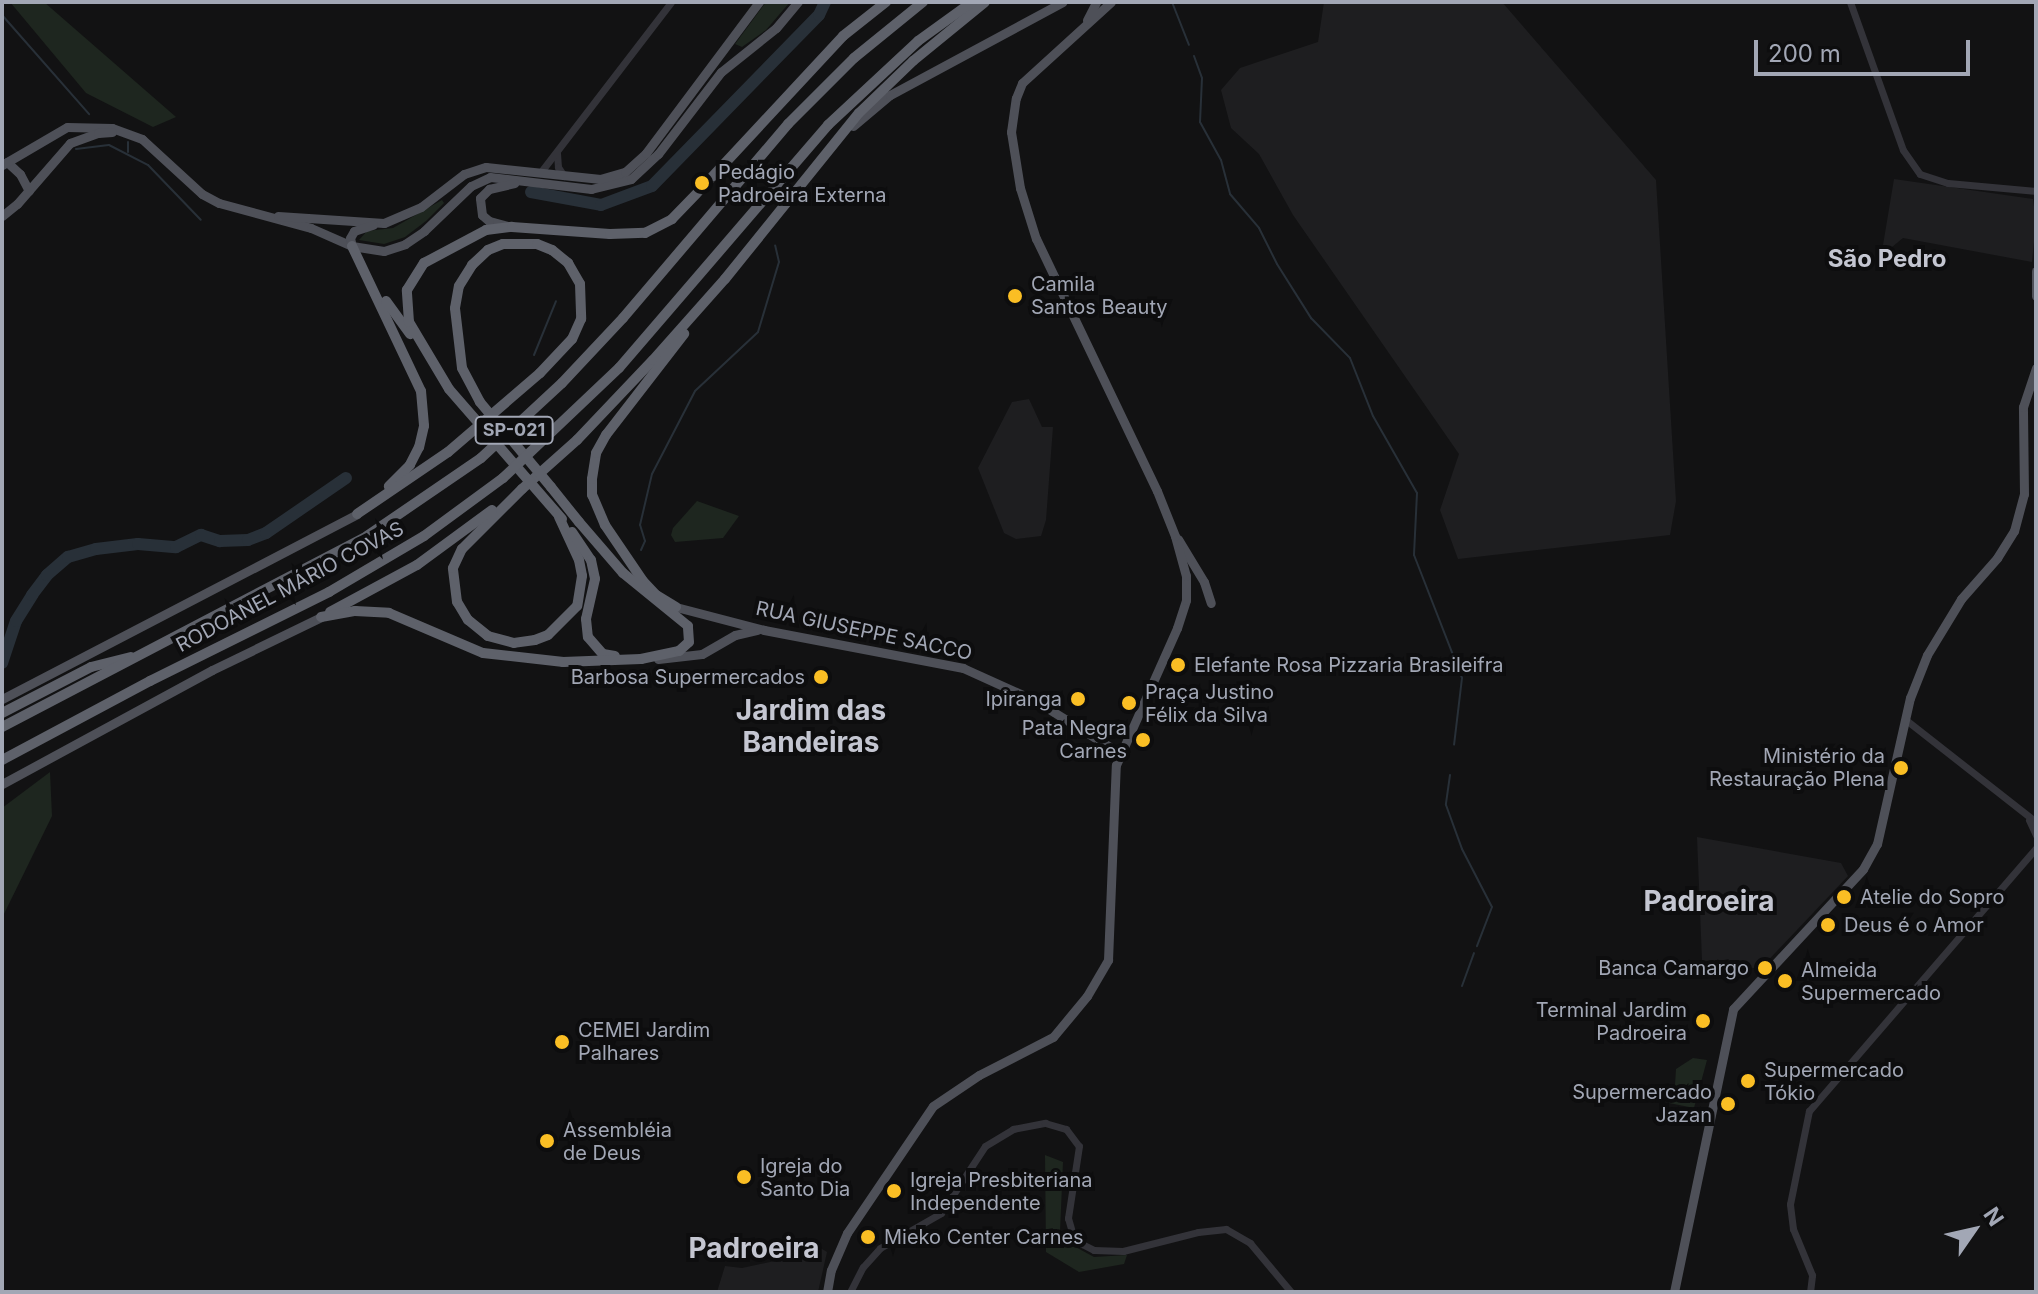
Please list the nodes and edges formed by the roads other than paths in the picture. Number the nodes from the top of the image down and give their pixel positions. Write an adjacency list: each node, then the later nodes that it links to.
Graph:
1 (671, 2): 15 (street)
2 (796, 2): 20 (main road)
3 (886, 2): 19 (highway)
4 (923, 2): 46 (highway, RODOANEL MÁRIO COVAS / SP-021)
5 (972, 2): 53 (highway, RODOANEL MÁRIO COVAS / SP-021)
6 (985, 2): 14 (highway)
7 (1063, 2): 14 (main road)
8 (1096, 2): 12 (main road)
9 (1111, 2): 12 (main road)
10 (1850, 2): 22 (street)
11 (759, 3): 18 (main road)
12 (1084, 26): 38 (main road)
13 (128, 132): 16 (main road); 21 (main road); 24 (main road)
14 (839, 140): 31 (highway)
15 (557, 153): 17 (street); 18 (street)
16 (4, 163): 21 (main road)
17 (540, 173): 18 (main road); 26 (main road)
18 (564, 176)
19 (713, 176)
20 (531, 181): 27 (main road); 28 (main road)
21 (29, 191): 25 (main road)
22 (2036, 191)
23 (697, 193): 27 (highway)
24 (263, 215): 26 (main road); 28 (main road)
25 (2, 216)
26 (384, 223): 28 (main road)
27 (512, 227): 34 (highway)
28 (352, 246): 30 (highway)
29 (2036, 271): 32 (main road)
30 (369, 277): 34 (highway); 36 (highway)
31 (725, 279): 35 (highway); 40 (highway)
32 (2036, 296)
33 (2036, 368): 50 (main road)
34 (449, 389): 37 (highway)
35 (522, 489): 37 (highway); 44 (highway)
36 (357, 514): 39 (highway); 48 (main road)
37 (559, 517): 47 (highway)
38 (1175, 536): 42 (main road); 52 (main road)
39 (634, 583): 40 (highway); 41 (highway)
40 (651, 590): 41 (highway); 43 (highway)
41 (657, 603): 47 (highway)
42 (1211, 603)
43 (676, 607): 45 (main road, RUA GIUSEPPE SACCO)
44 (321, 617): 47 (highway); 54 (main road)
45 (764, 630): 47 (main road); 52 (main road, RUA GIUSEPPE SACCO)
46 (136, 656): 49 (highway); 51 (highway, RODOANEL MÁRIO COVAS / SP-021)
47 (641, 659)
48 (2, 699)
49 (2, 713)
50 (1906, 720): 55 (street); 61 (main road)
51 (2, 727)
52 (1121, 754): 58 (main road)
53 (2, 760)
54 (2, 784)
55 (2033, 821): 56 (street)
56 (2036, 835)
57 (2036, 846): 62 (street)
58 (827, 1292)
59 (850, 1292): 60 (street)
60 (1291, 1292)
61 (1674, 1292)
62 (1810, 1292)

